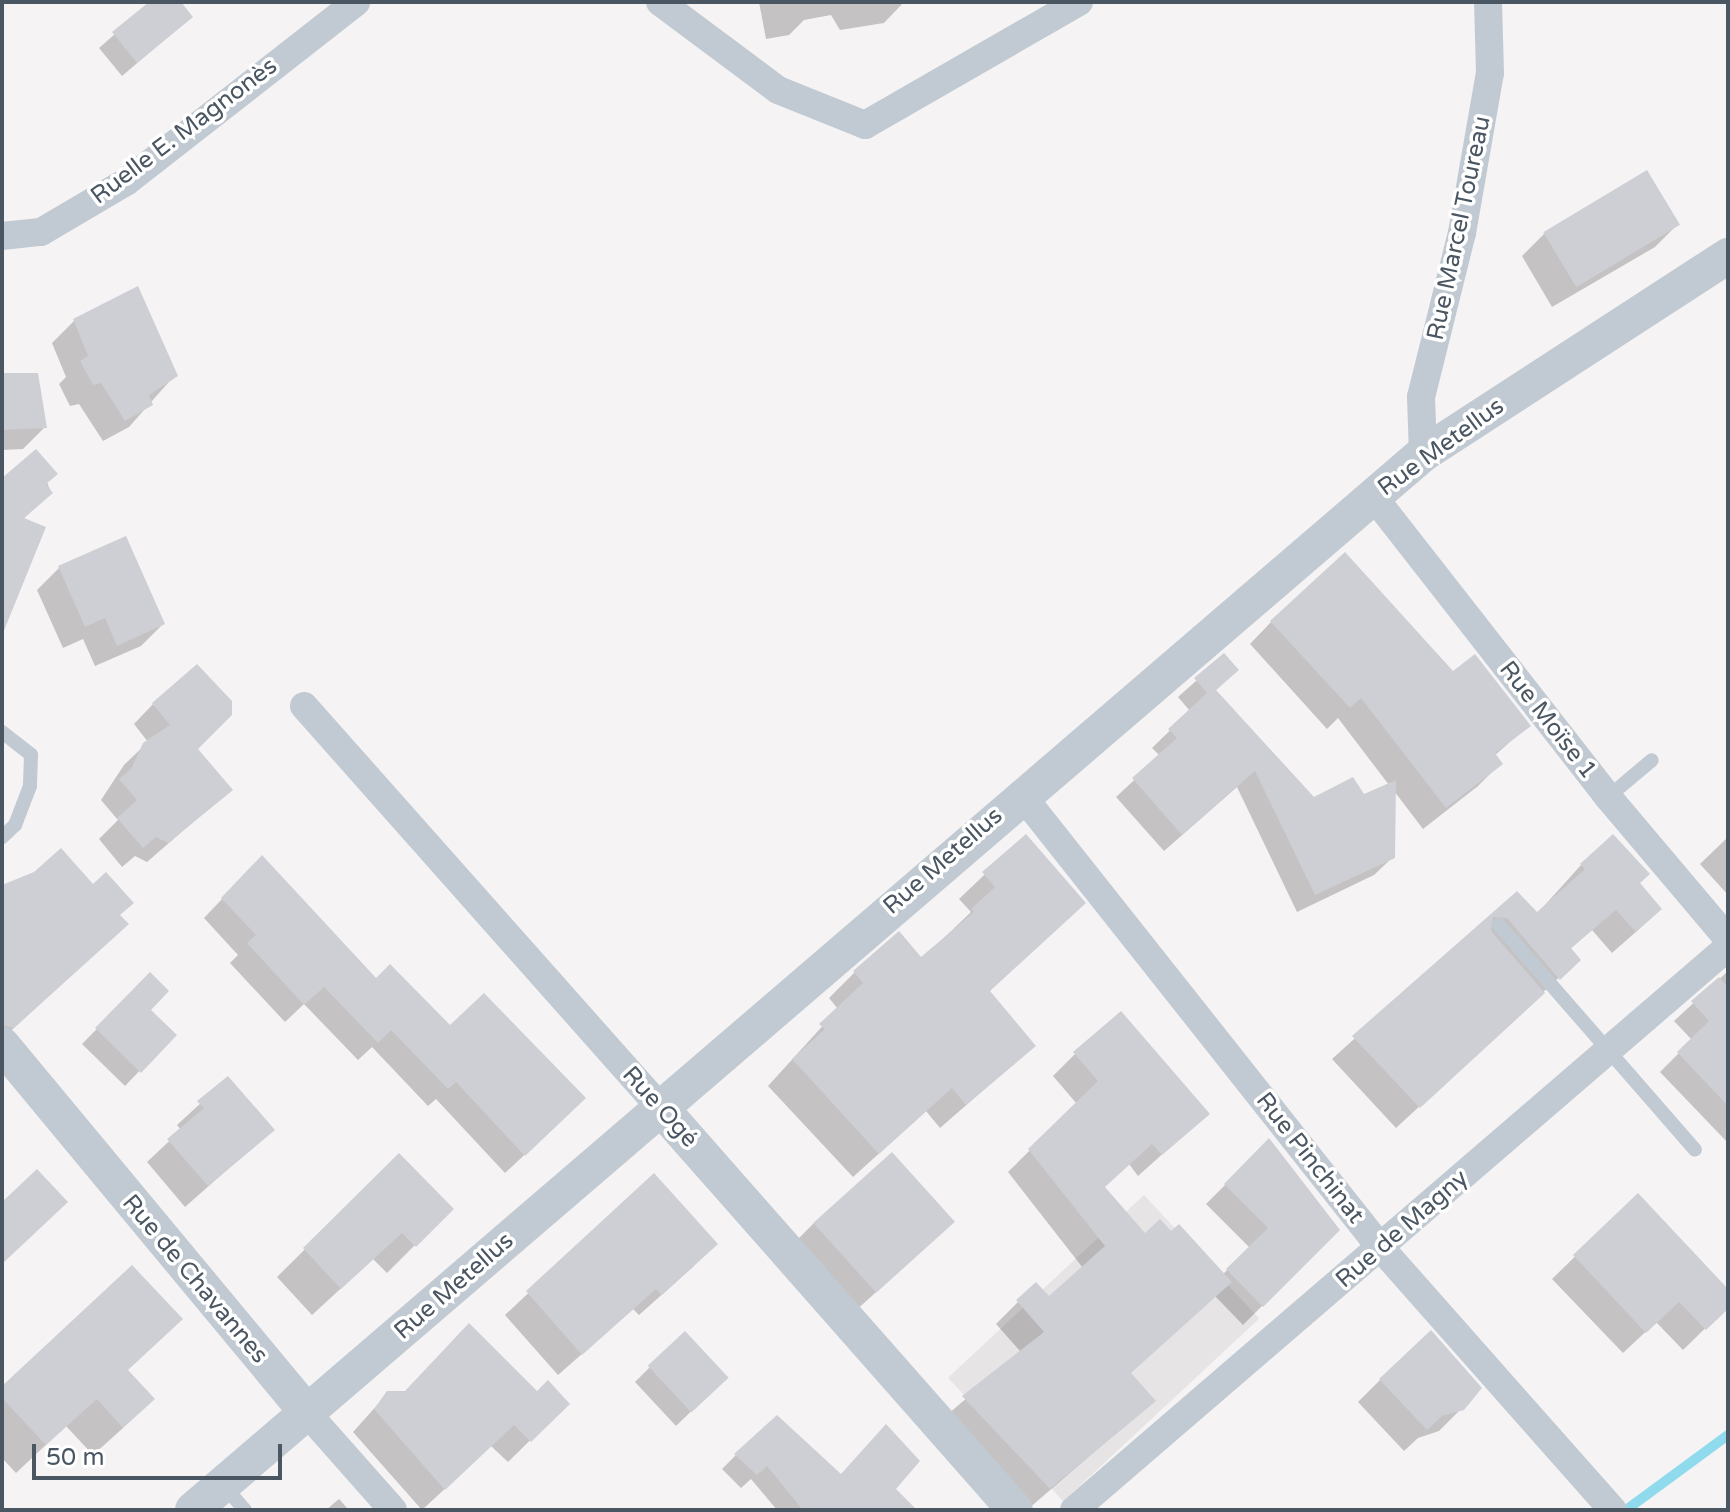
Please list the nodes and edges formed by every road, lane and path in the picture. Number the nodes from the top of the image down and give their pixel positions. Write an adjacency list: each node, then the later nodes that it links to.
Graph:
1 (356, 2): 5 (street, Ruelle E. Magnonès)
2 (660, 2): 3 (street)
3 (1079, 2)
4 (1488, 2): 7 (street, Rue Marcel Toureau)
5 (2, 236)
6 (1728, 256): 7 (street, Rue Metellus)
7 (1423, 454): 8 (street, Rue Metellus)
8 (1373, 496): 12 (street, Rue Metellus); 13 (street, Rue Moïse 1)
9 (304, 706): 20 (street, Rue Ogé)
10 (2, 732): 14 (lane)
11 (1652, 760): 13 (lane)
12 (1021, 794): 20 (street, Rue Metellus); 22 (street, Rue Pinchinat)
13 (1608, 797): 16 (street, Rue Moïse 1)
14 (2, 837)
15 (1499, 925): 19 (lane)
16 (1728, 939)
17 (1728, 947): 19 (street, Rue de Magny)
18 (2, 1045): 23 (street, Rue de Chavannes)
19 (1608, 1051): 21 (lane); 22 (street, Rue de Magny)
20 (659, 1106): 23 (street, Rue Metellus); 28 (street, Rue Ogé)
21 (1695, 1150)
22 (1380, 1247): 25 (street, Rue Pinchinat); 29 (street, Rue de Magny)
23 (308, 1414): 24 (street, Rue Metellus); 27 (street, Rue de Chavannes)
24 (234, 1498): 26 (street, Rue Metellus)
25 (1607, 1503)
26 (193, 1510)
27 (393, 1510)
28 (1015, 1510)
29 (1074, 1510)

